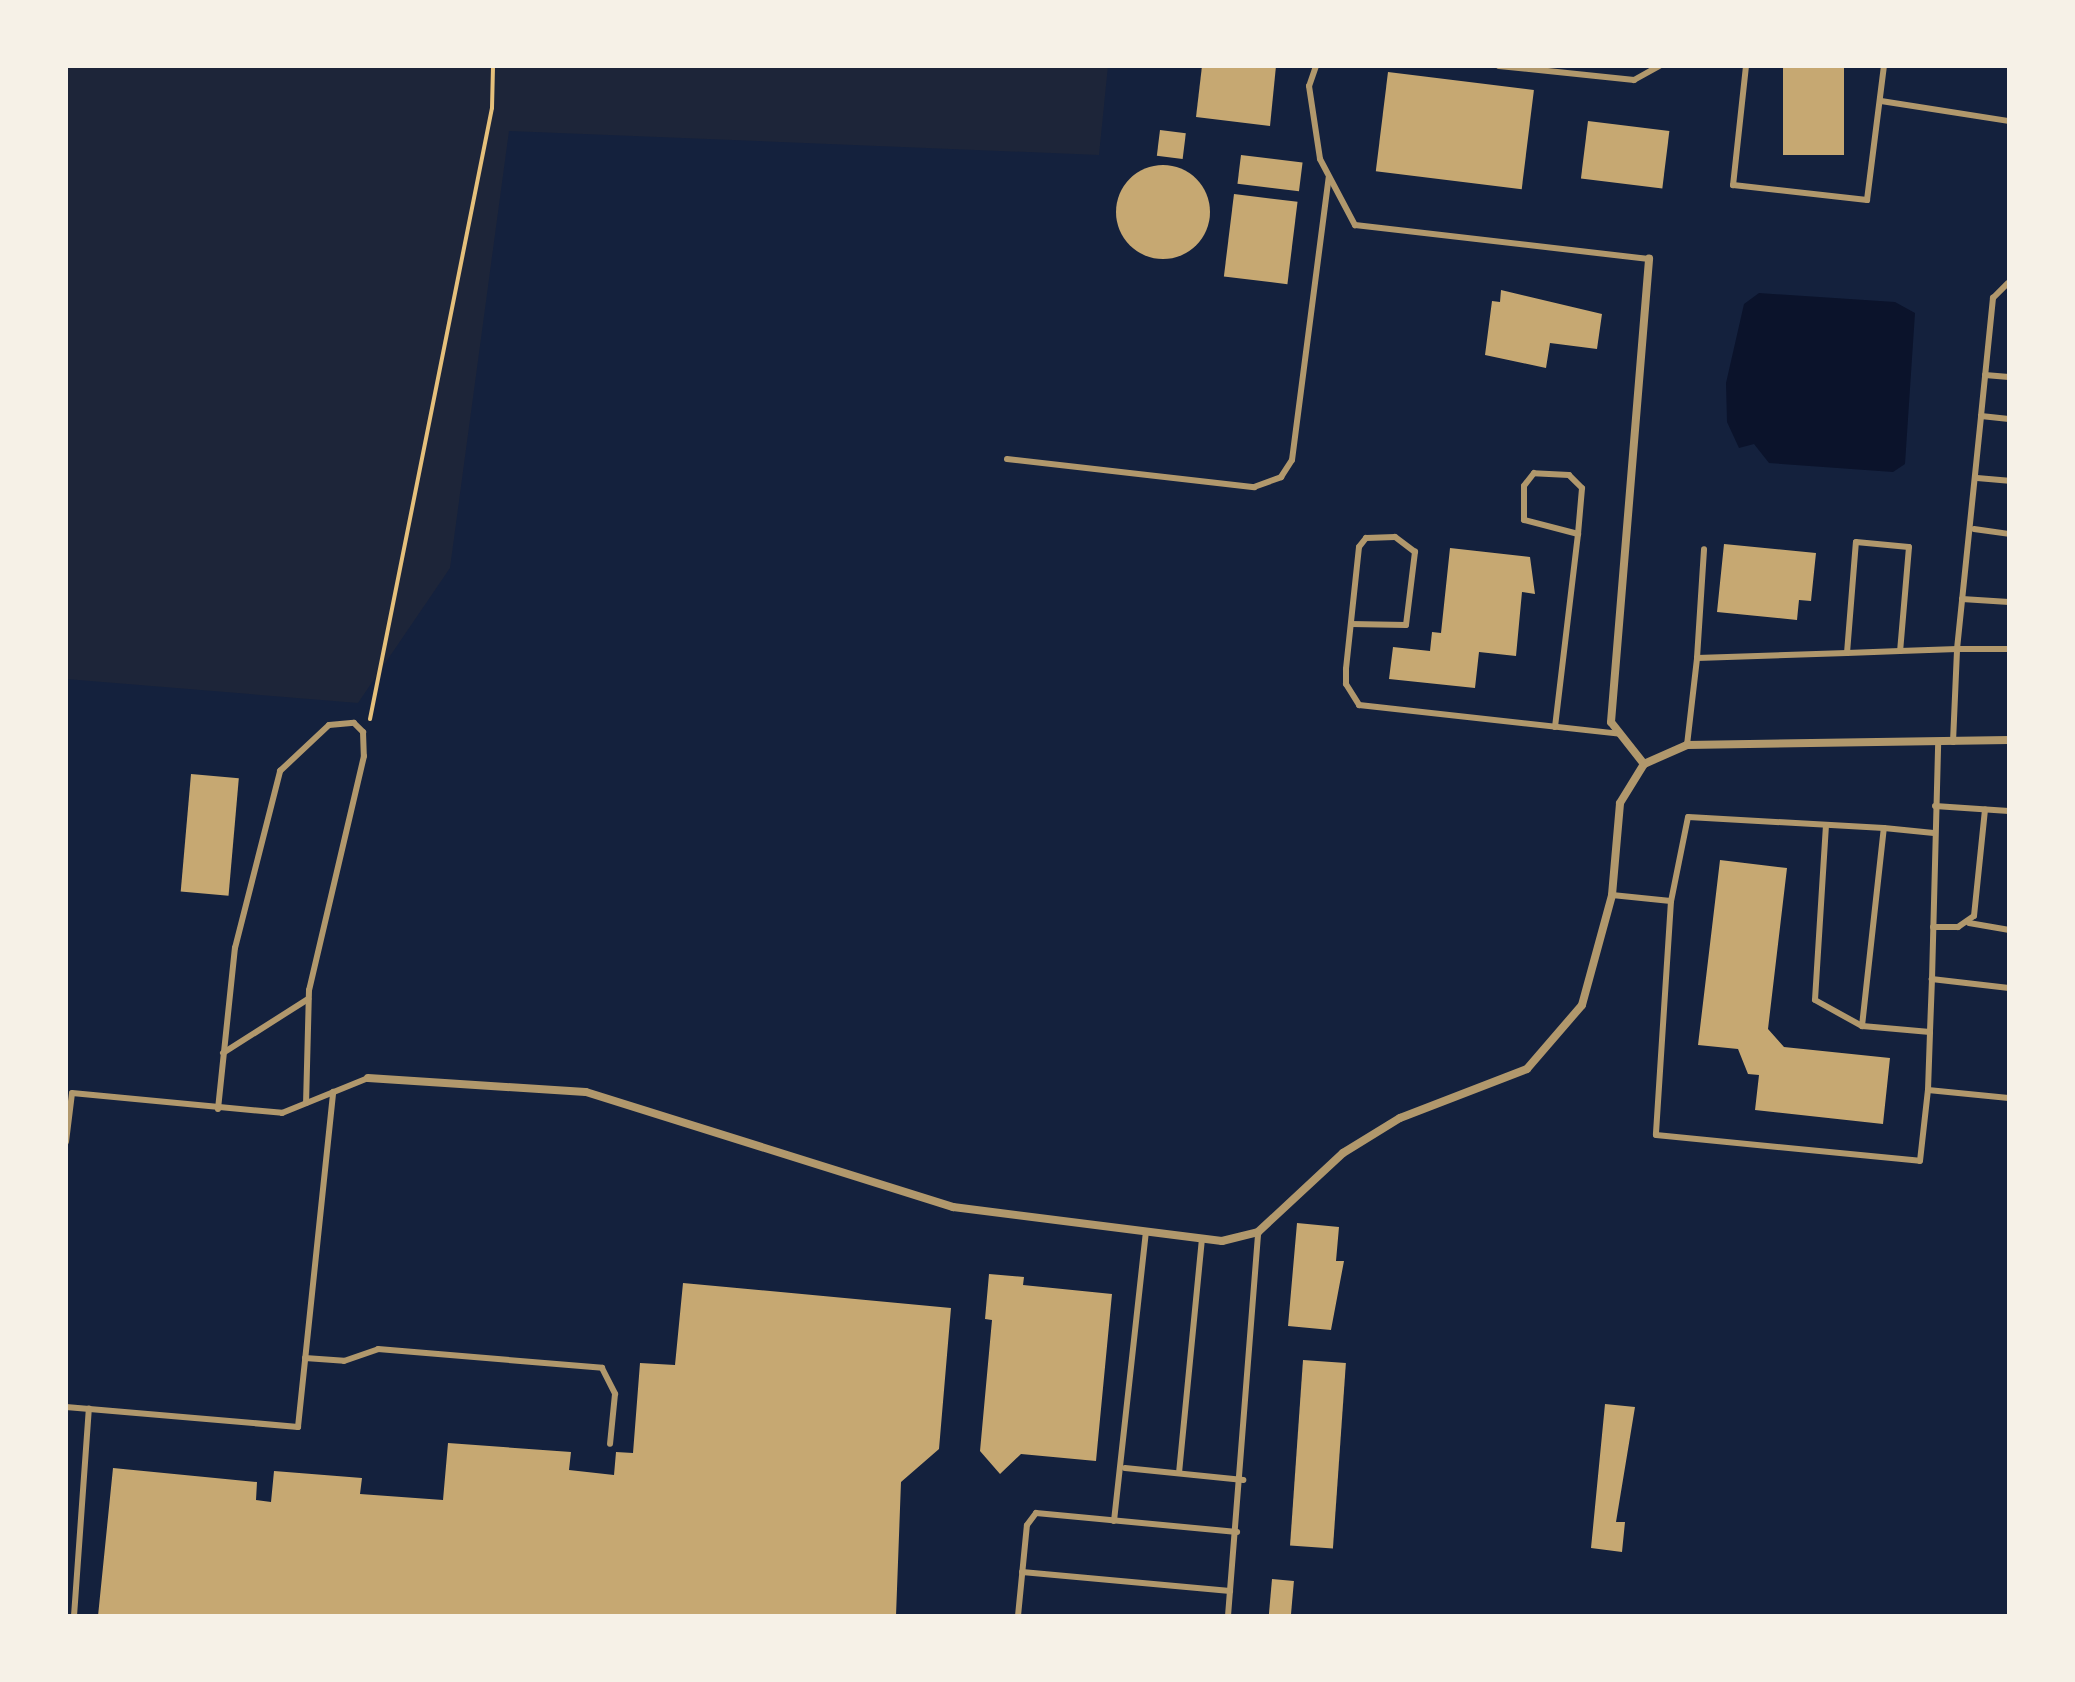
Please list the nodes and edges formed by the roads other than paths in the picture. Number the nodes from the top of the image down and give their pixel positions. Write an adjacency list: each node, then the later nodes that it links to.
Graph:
1 (1316, 66): 8 (lane)
2 (1499, 66): 3 (lane)
3 (1659, 66)
4 (1746, 66): 6 (lane)
5 (1884, 66): 6 (lane)
6 (1882, 98): 7 (lane)
7 (2009, 121)
8 (1329, 177): 9 (lane); 15 (lane)
9 (1649, 259): 31 (street)
10 (2009, 282): 11 (lane)
11 (1985, 375): 12 (lane); 13 (lane)
12 (2009, 377)
13 (1981, 416): 14 (lane); 16 (lane)
14 (2009, 419)
15 (1007, 459)
16 (1977, 478): 17 (lane); 18 (lane)
17 (2009, 481)
18 (1974, 529): 20 (lane); 22 (lane)
19 (1578, 534): 19 (lane); 30 (lane)
20 (2009, 534)
21 (1704, 549): 29 (lane)
22 (1962, 599): 23 (lane); 25 (lane)
23 (2009, 602)
24 (1351, 624): 24 (lane); 30 (lane)
25 (1957, 649): 26 (lane); 27 (lane); 33 (lane)
26 (2009, 649)
27 (1900, 651): 28 (lane); 28 (lane)
28 (1847, 653): 29 (lane)
29 (1697, 658): 34 (lane)
30 (1555, 727): 31 (lane)
31 (1620, 734): 36 (street)
32 (2009, 740): 33 (street)
33 (1952, 744): 35 (street)
34 (1687, 745): 35 (street); 36 (street)
35 (1938, 745): 37 (lane)
36 (1644, 764): 43 (street)
37 (1935, 806): 38 (lane); 42 (lane)
38 (1985, 810): 39 (lane); 45 (lane)
39 (2009, 811)
40 (1826, 825): 41 (lane); 44 (lane); 51 (lane)
41 (1884, 828): 42 (lane); 51 (lane)
42 (1934, 833): 46 (lane)
43 (1612, 895): 44 (lane); 62 (street)
44 (1671, 901): 55 (lane)
45 (1969, 923): 46 (lane); 47 (lane)
46 (1933, 927): 48 (lane)
47 (2009, 930)
48 (1932, 979): 49 (lane); 52 (lane)
49 (2009, 988)
50 (308, 999): 53 (lane); 53 (lane); 58 (lane)
51 (1862, 1026): 52 (lane)
52 (1930, 1032): 55 (lane)
53 (223, 1053): 59 (lane)
54 (368, 1078): 56 (lane); 61 (street)
55 (1928, 1090): 57 (lane)
56 (333, 1092): 58 (lane); 64 (lane)
57 (2009, 1098)
58 (306, 1103): 59 (lane)
59 (218, 1109): 60 (lane)
60 (66, 1142)
61 (1146, 1232): 63 (street); 68 (lane)
62 (1258, 1232): 63 (street); 70 (lane)
63 (1202, 1239): 69 (lane)
64 (305, 1358): 66 (lane); 67 (lane)
65 (66, 1407): 66 (lane)
66 (89, 1409): 75 (lane)
67 (610, 1444)
68 (1125, 1468): 69 (lane); 71 (lane)
69 (1179, 1473): 70 (lane)
70 (1243, 1480): 72 (lane)
71 (1114, 1521): 72 (lane); 73 (lane)
72 (1237, 1532): 74 (lane)
73 (1022, 1572): 74 (lane); 76 (lane)
74 (1230, 1591): 77 (lane)
75 (74, 1616)
76 (1018, 1616)
77 (1228, 1616)

